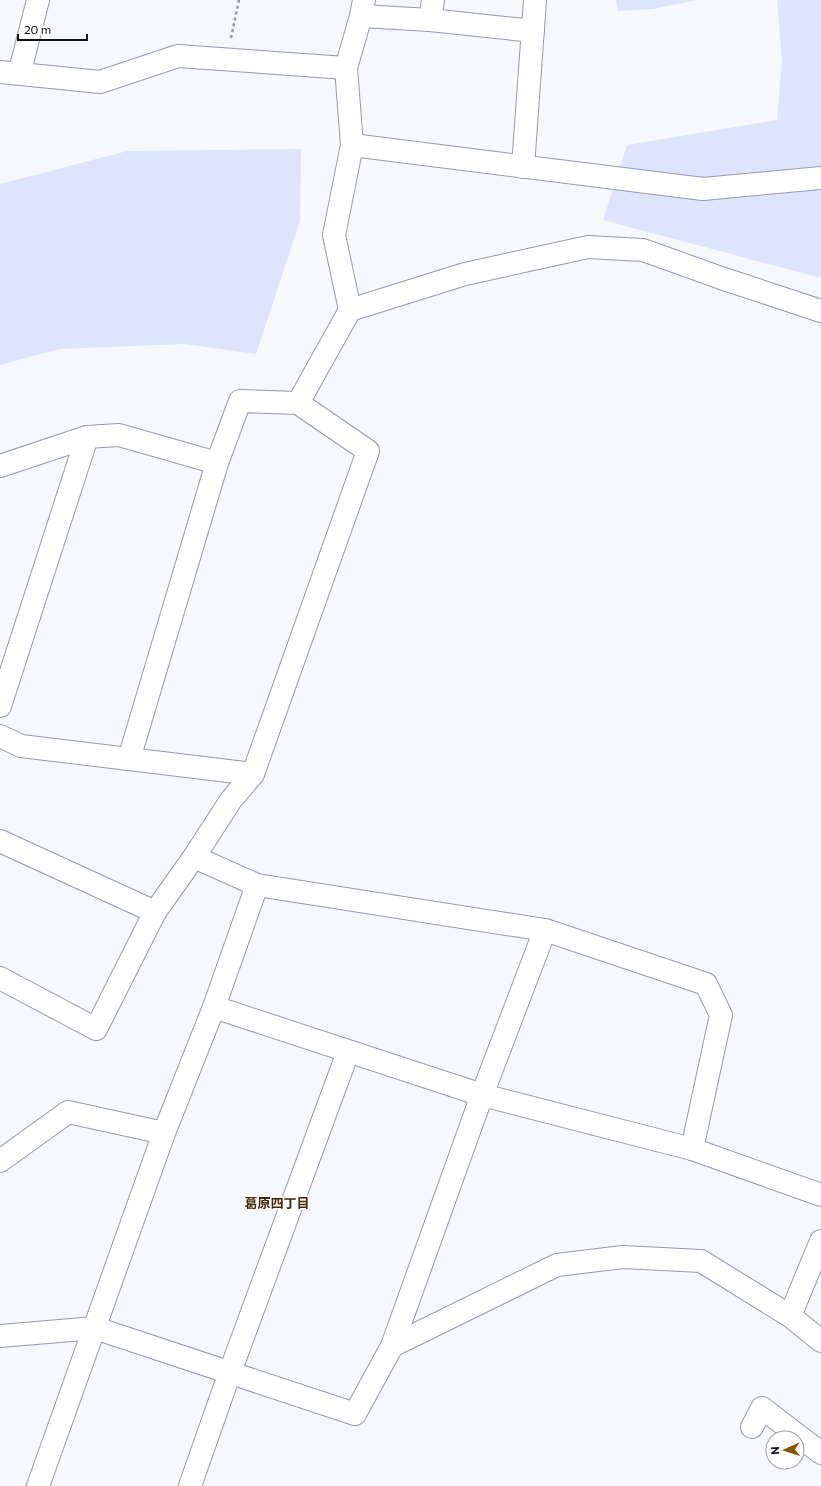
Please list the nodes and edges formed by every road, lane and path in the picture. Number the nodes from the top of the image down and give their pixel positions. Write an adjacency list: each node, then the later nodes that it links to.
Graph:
1 (38, 0): 10 (street)
2 (239, 0): 7 (path)
3 (535, 0): 6 (street)
4 (363, 8): 5 (street); 8 (street)
5 (432, 10): 6 (street)
6 (533, 31): 12 (street)
7 (226, 60): 8 (street); 10 (street)
8 (346, 68): 11 (street)
9 (0, 72): 10 (street)
10 (22, 73)
11 (352, 145): 12 (street); 14 (street)
12 (523, 167): 13 (street)
13 (821, 178)
14 (350, 310): 15 (street); 16 (street)
15 (821, 311)
16 (298, 403): 18 (street); 23 (street)
17 (87, 438): 18 (street); 19 (street); 20 (street)
18 (217, 463): 22 (street)
19 (0, 466)
20 (0, 706)
21 (0, 736): 22 (street)
22 (129, 759): 23 (street)
23 (253, 774): 25 (street)
24 (0, 841): 27 (street)
25 (194, 857): 26 (street); 27 (street)
26 (257, 885): 28 (street); 30 (street)
27 (155, 912): 29 (street)
28 (545, 930): 32 (street); 34 (street)
29 (0, 978)
30 (214, 1007): 31 (street); 33 (street)
31 (348, 1052): 32 (street); 43 (street)
32 (482, 1095): 34 (street); 42 (street)
33 (164, 1133): 35 (street); 39 (street)
34 (692, 1149): 36 (street)
35 (0, 1161)
36 (821, 1196)
37 (821, 1241): 38 (street)
38 (790, 1316): 41 (street); 42 (street)
39 (95, 1328): 40 (street); 43 (street); 46 (street)
40 (0, 1336)
41 (821, 1341)
42 (392, 1346): 43 (street)
43 (230, 1372): 47 (street)
44 (752, 1427): 45 (street)
45 (821, 1454)
46 (38, 1486)
47 (190, 1486)

